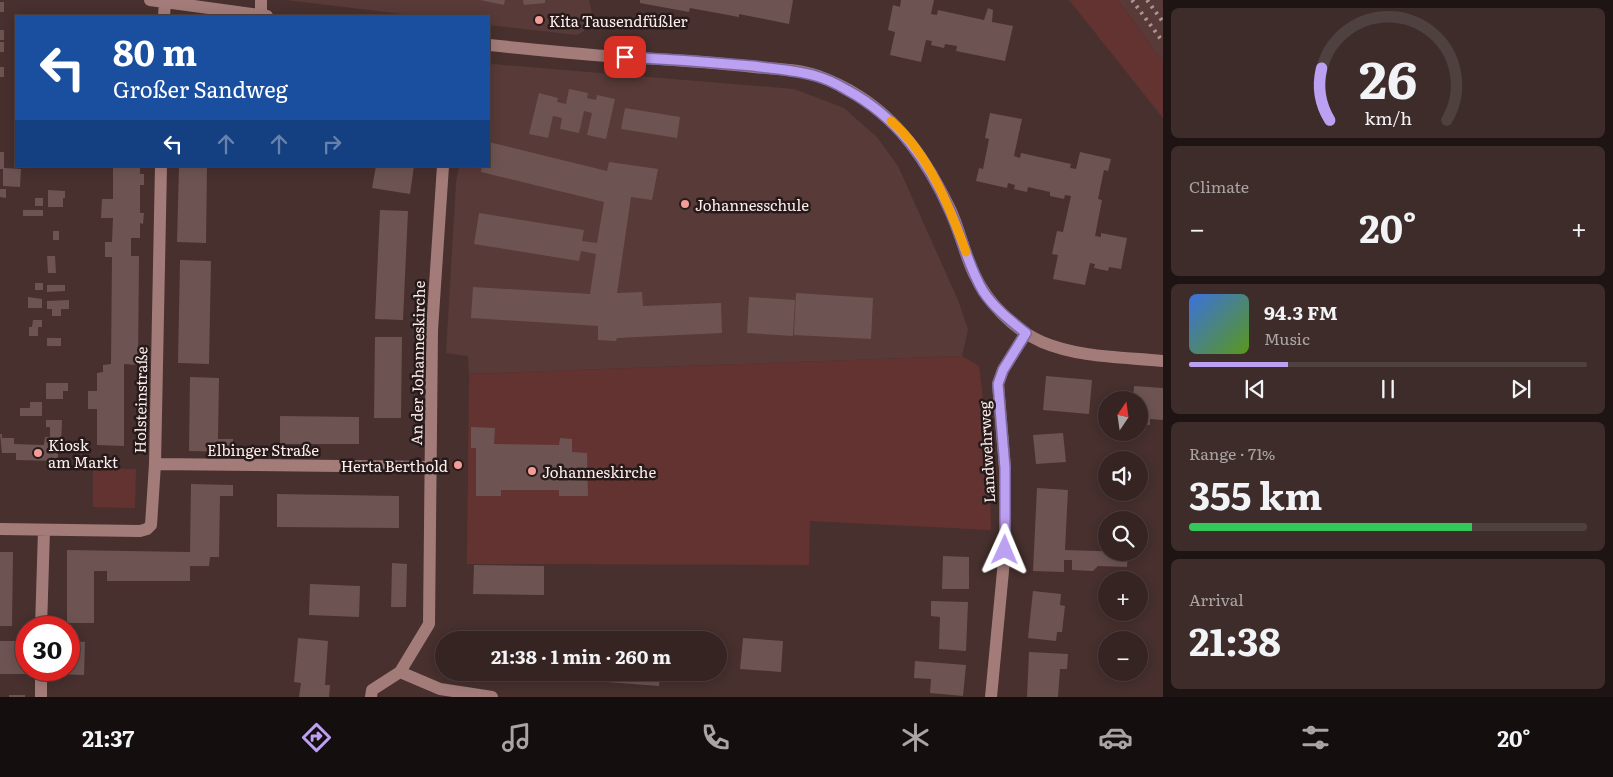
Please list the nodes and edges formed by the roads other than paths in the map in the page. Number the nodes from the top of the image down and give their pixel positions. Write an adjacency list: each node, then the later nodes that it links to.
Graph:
1 (150, 0): 3 (street)
2 (261, 0): 6 (street)
3 (164, 2): 4 (street); 5 (street)
4 (164, 15)
5 (257, 15)
6 (264, 15)
7 (490, 45): 10 (street)
8 (161, 167): 12 (street, Holsteinstraße)
9 (444, 167): 13 (street, An der Johanneskirche)
10 (1026, 333): 11 (street); 22 (street, Landwehrweg)
11 (1163, 361)
12 (154, 464): 13 (street, Elbinger Straße); 15 (street, Holsteinstraße)
13 (431, 467): 17 (street, An der Johanneskirche)
14 (0, 529): 15 (street)
15 (44, 530): 16 (street)
16 (41, 616)
17 (400, 672): 19 (street); 21 (street)
18 (41, 681): 20 (street)
19 (371, 693)
20 (41, 697)
21 (492, 697)
22 (991, 697)

